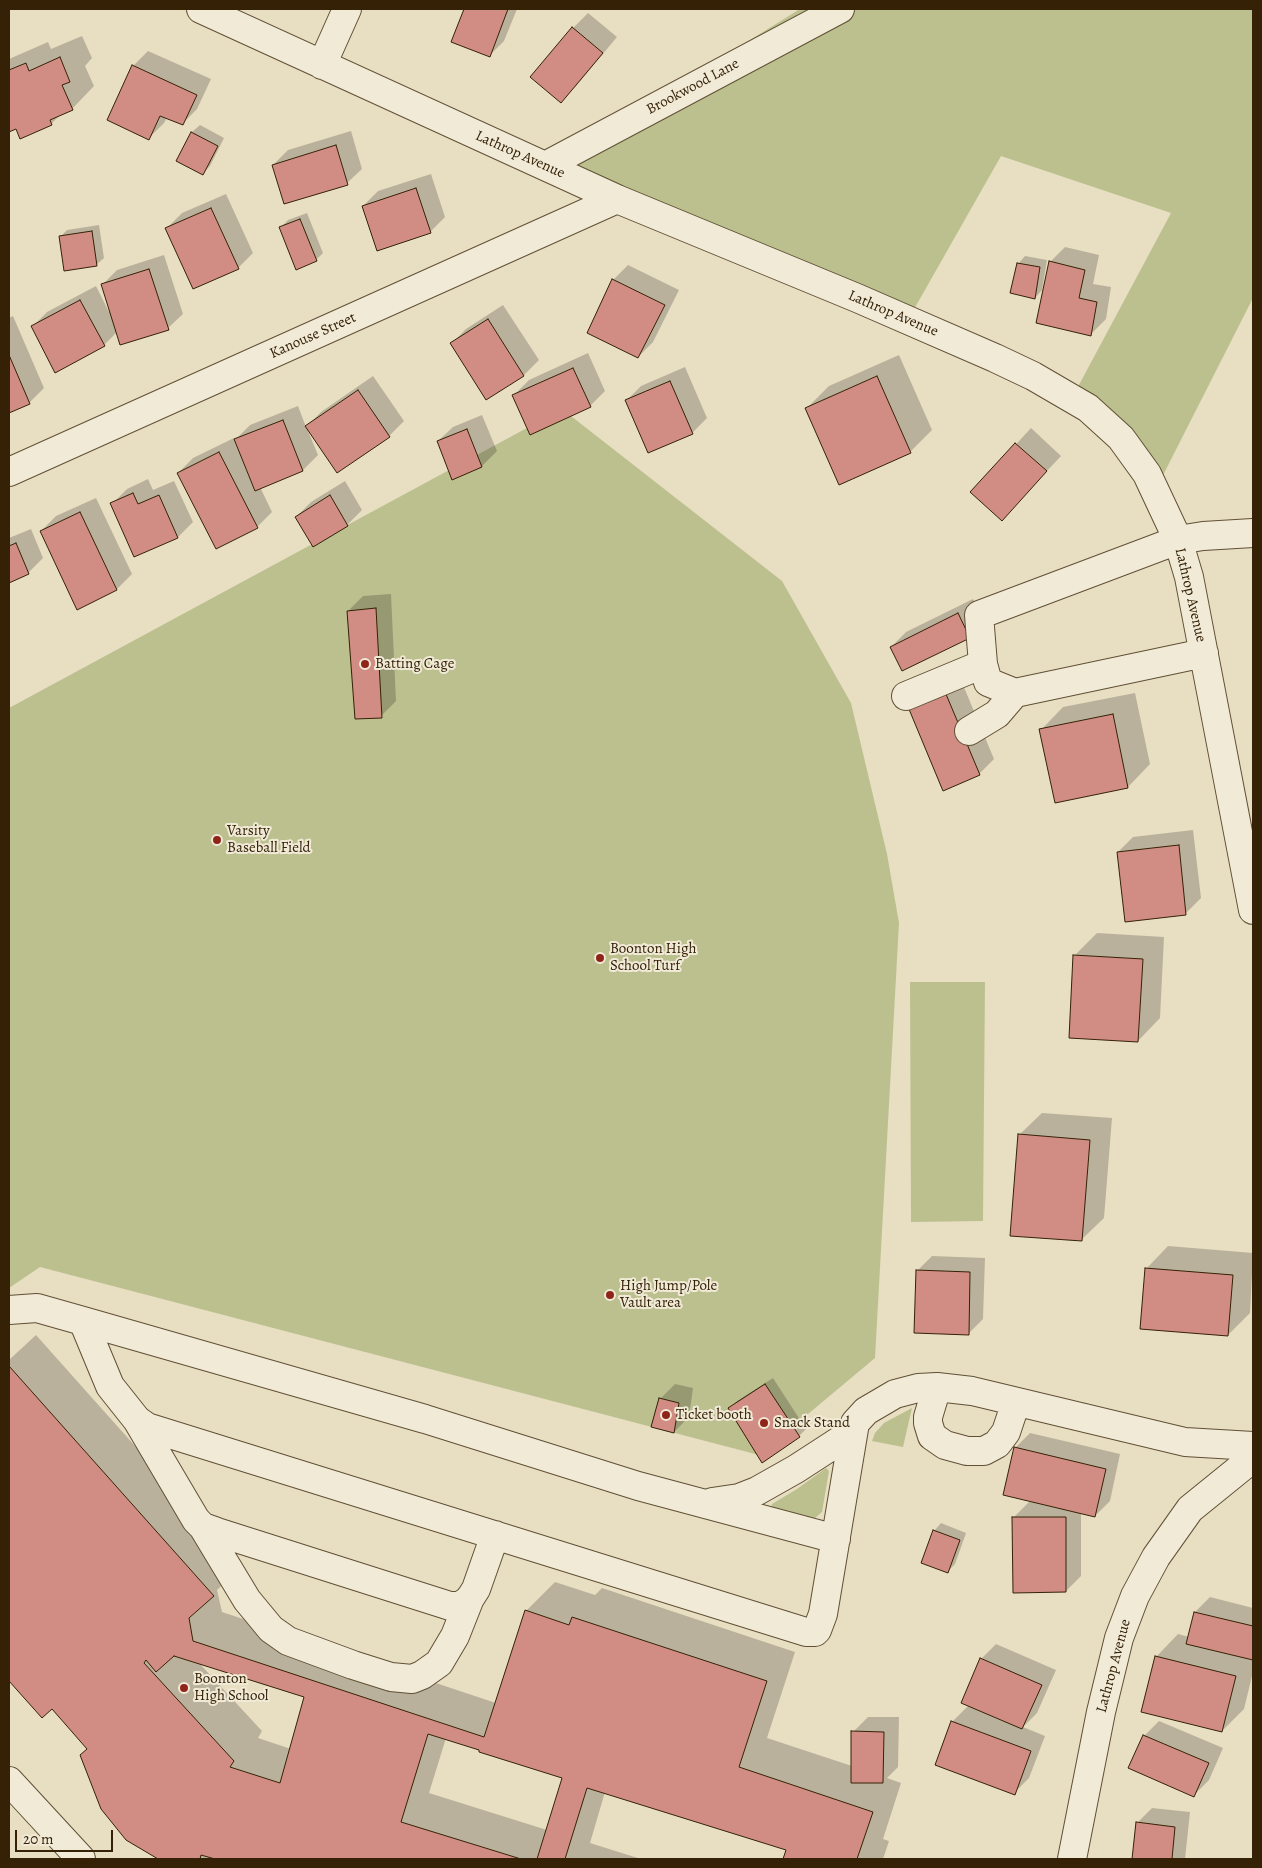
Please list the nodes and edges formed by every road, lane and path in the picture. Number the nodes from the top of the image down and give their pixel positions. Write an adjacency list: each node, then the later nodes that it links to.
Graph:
1 (201, 9): 4 (street, Lathrop Avenue)
2 (347, 9): 4 (street)
3 (840, 9): 5 (street, Brookwood Lane)
4 (322, 65): 5 (street, Lathrop Avenue)
5 (545, 166): 6 (street, Lathrop Avenue)
6 (617, 199): 7 (street, Kanouse Street); 9 (street, Lathrop Avenue)
7 (9, 472)
8 (1253, 533): 9 (street)
9 (1178, 540): 10 (street, Lathrop Avenue); 11 (street)
10 (1204, 653): 12 (street); 15 (street, Lathrop Avenue)
11 (983, 664): 12 (street); 13 (street)
12 (1015, 693): 14 (street)
13 (906, 696)
14 (969, 731)
15 (1253, 910)
16 (9, 1310): 17 (street)
17 (84, 1321): 20 (street); 24 (street)
18 (937, 1387): 19 (street); 19 (street); 21 (street)
19 (1016, 1402): 22 (street)
20 (137, 1420): 25 (street); 26 (street)
21 (852, 1432): 24 (street); 27 (street)
22 (1253, 1446)
23 (1253, 1458): 31 (street, Lathrop Avenue)
24 (692, 1500): 27 (street)
25 (203, 1527): 28 (street); 28 (street)
26 (496, 1536): 27 (street); 28 (street)
27 (836, 1539)
28 (470, 1598)
29 (9, 1781): 30 (street)
30 (81, 1859)
31 (1072, 1859)

